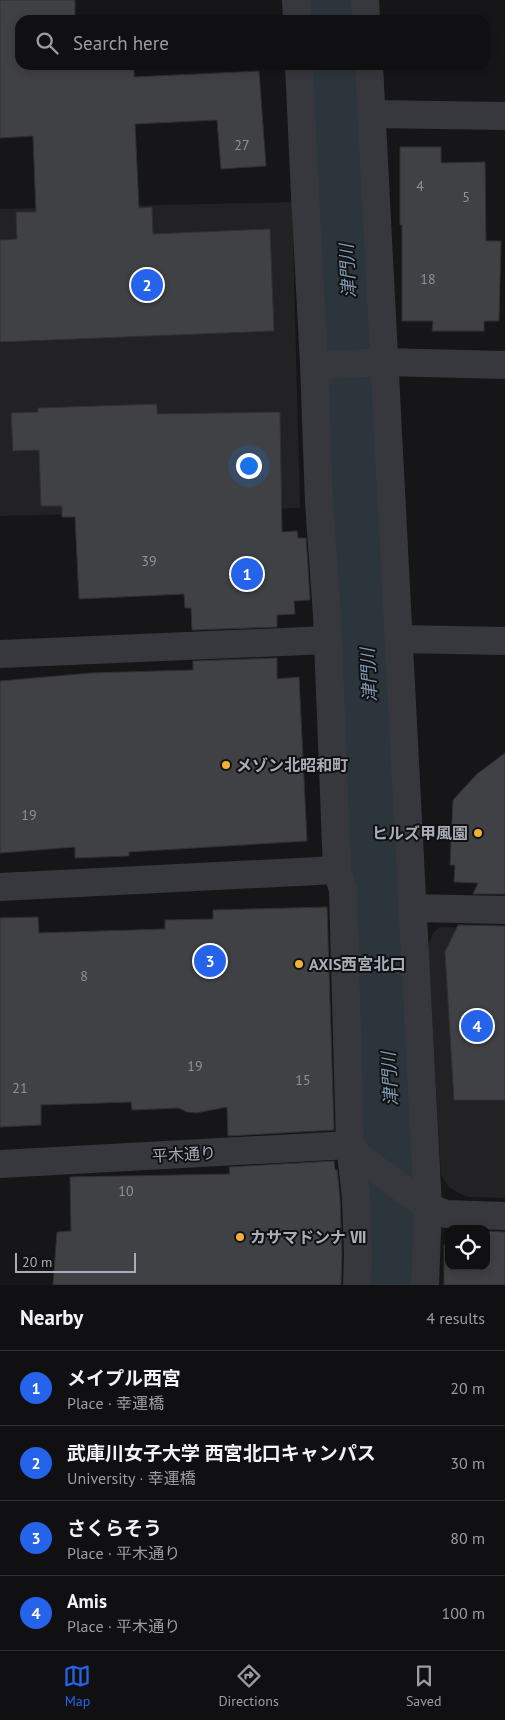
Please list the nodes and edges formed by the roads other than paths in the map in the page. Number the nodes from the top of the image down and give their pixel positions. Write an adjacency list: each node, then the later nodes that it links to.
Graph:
1 (296, 0): 3 (street)
2 (365, 0): 4 (street)
3 (297, 15)
4 (366, 15)
5 (299, 70): 10 (street)
6 (369, 70): 7 (street)
7 (371, 114): 8 (street); 9 (street)
8 (505, 116)
9 (379, 362): 10 (street); 11 (street); 13 (street)
10 (320, 364): 12 (street)
11 (505, 365)
12 (328, 628): 15 (street); 16 (street)
13 (400, 639): 14 (street); 18 (street)
14 (505, 641)
15 (0, 654)
16 (337, 870): 17 (street); 20 (street)
17 (0, 887)
18 (413, 908): 19 (street); 22 (street)
19 (505, 910)
20 (356, 1152): 21 (street, 平木通り); 22 (street); 24 (street)
21 (0, 1164)
22 (421, 1202): 23 (street); 25 (street)
23 (505, 1216)
24 (357, 1285)
25 (425, 1285)

